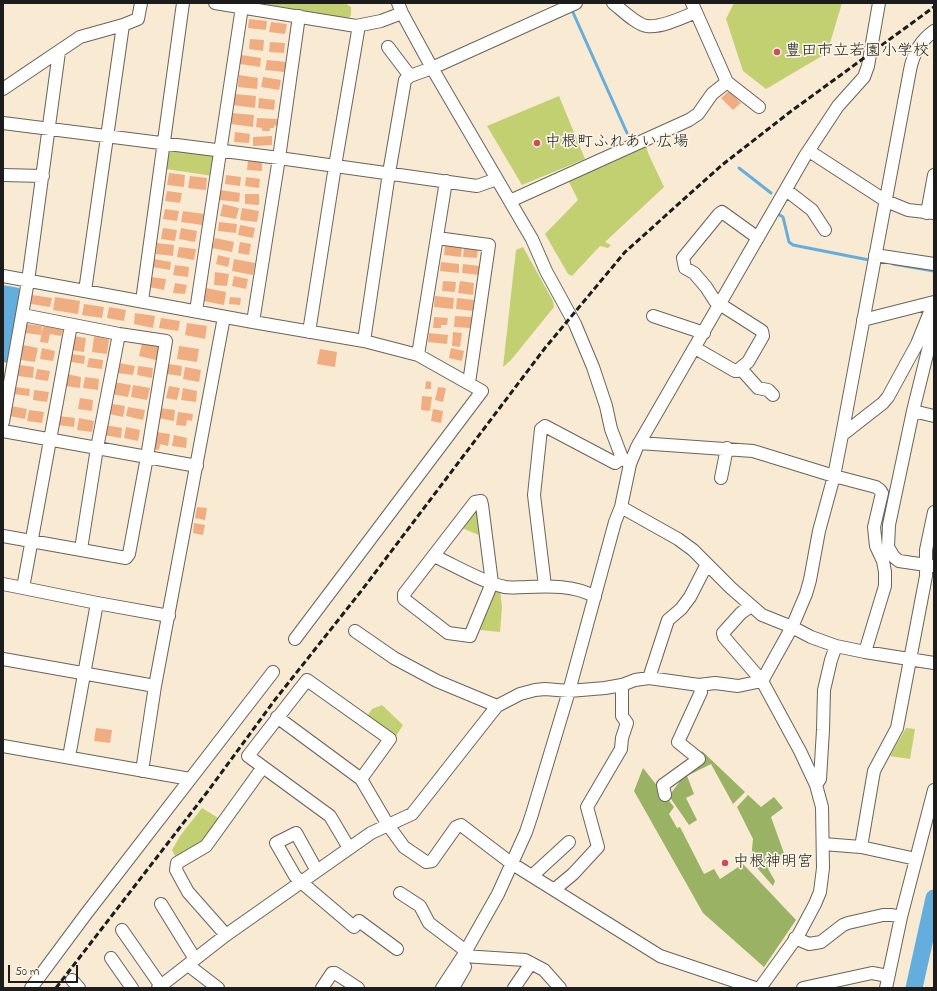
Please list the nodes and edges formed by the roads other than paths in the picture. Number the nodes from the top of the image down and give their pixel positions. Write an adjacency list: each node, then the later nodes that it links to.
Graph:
1 (141, 3): 11 (street)
2 (183, 3): 24 (street)
3 (215, 3): 7 (street)
4 (576, 3): 16 (street)
5 (613, 3): 9 (street)
6 (879, 3): 26 (street)
7 (242, 7): 10 (street); 25 (street)
8 (400, 8): 12 (street); 16 (street)
9 (694, 8): 18 (street)
10 (299, 16): 12 (street); 27 (street)
11 (123, 25): 15 (street); 23 (street)
12 (356, 26): 28 (street)
13 (934, 31): 37 (street)
14 (388, 47): 17 (street)
15 (59, 52): 19 (street); 22 (street)
16 (432, 68): 17 (street); 33 (street)
17 (410, 76): 29 (street)
18 (727, 82): 20 (street); 36 (street)
19 (3, 89)
20 (759, 107)
21 (3, 123): 22 (street)
22 (50, 130): 23 (street); 32 (street)
23 (108, 136): 24 (street); 46 (street)
24 (164, 144): 25 (street); 47 (street)
25 (221, 151): 27 (street); 50 (street)
26 (809, 151): 35 (street); 37 (street)
27 (279, 158): 28 (street); 55 (street)
28 (335, 166): 29 (street); 58 (street)
29 (389, 173): 34 (street); 61 (street)
30 (3, 175): 32 (street)
31 (934, 175): 38 (street)
32 (43, 176): 45 (street)
33 (497, 179): 34 (street); 36 (street)
34 (446, 182): 40 (street)
35 (786, 190): 39 (street); 41 (street)
36 (510, 201): 77 (street)
37 (886, 202): 38 (street); 42 (street)
38 (930, 213)
39 (825, 230)
40 (437, 238): 63 (street); 65 (street)
41 (758, 238): 49 (street); 49 (street)
42 (875, 255): 43 (street); 54 (street)
43 (934, 264)
44 (3, 276): 45 (street)
45 (28, 281): 46 (street); 51 (street)
46 (85, 291): 47 (street)
47 (142, 301): 50 (street)
48 (934, 302): 54 (street); 71 (street)
49 (719, 304): 59 (street); 64 (street)
50 (196, 311): 53 (street)
51 (23, 315): 56 (street); 69 (street)
52 (652, 316): 59 (street)
53 (224, 317): 55 (street); 78 (street)
54 (863, 320): 71 (street)
55 (253, 322): 58 (street)
56 (71, 325): 60 (street); 72 (street)
57 (934, 326): 67 (street)
58 (309, 332): 61 (street)
59 (704, 333): 62 (street)
60 (119, 334): 74 (street); 76 (street)
61 (364, 341): 63 (street)
62 (695, 348): 64 (street); 73 (street)
63 (418, 355): 65 (street)
64 (741, 369): 66 (street)
65 (469, 383): 99 (street)
66 (773, 395)
67 (913, 411): 68 (street); 88 (street)
68 (934, 416)
69 (3, 422)
70 (3, 431): 72 (street)
71 (842, 435): 79 (street)
72 (49, 440): 74 (street); 84 (street)
73 (639, 443): 75 (street); 77 (street)
74 (97, 448): 76 (street); 85 (street)
75 (727, 448): 79 (street); 80 (street)
76 (147, 457): 78 (street); 85 (street)
77 (626, 461): 81 (street); 91 (street)
78 (197, 466): 96 (street)
79 (834, 476): 97 (street); 101 (street)
80 (721, 478)
81 (621, 507): 87 (street); 93 (street)
82 (934, 512): 88 (street)
83 (3, 536): 84 (street)
84 (31, 541): 85 (street); 92 (street)
85 (81, 549)
86 (434, 556): 89 (street); 89 (street); 89 (street)
87 (707, 564): 95 (street); 107 (street)
88 (930, 565): 103 (street)
89 (492, 583): 91 (street)
90 (3, 584): 92 (street)
91 (546, 586): 93 (street)
92 (23, 588): 94 (street)
93 (595, 597): 112 (street)
94 (97, 603): 96 (street); 106 (street)
95 (751, 606): 97 (street); 108 (street)
96 (169, 616): 111 (street)
97 (792, 627): 100 (street); 108 (street)
98 (355, 631): 113 (street)
99 (295, 639)
100 (836, 646): 101 (street); 121 (street)
101 (865, 652): 103 (street)
102 (3, 659): 106 (street)
103 (910, 660): 104 (street); 127 (street)
104 (934, 663)
105 (273, 672): 119 (street)
106 (85, 674): 111 (street); 116 (street)
107 (649, 678): 109 (street); 110 (street)
108 (762, 681): 110 (street); 121 (street)
109 (622, 685): 112 (street); 134 (street)
110 (699, 685): 123 (street)
111 (155, 686): 118 (street)
112 (568, 692): 113 (street); 130 (street)
113 (497, 706): 124 (street)
114 (277, 717): 117 (street); 120 (street); 120 (street)
115 (3, 746): 116 (street)
116 (70, 758): 118 (street)
117 (263, 767): 128 (street); 139 (street)
118 (142, 771): 119 (street)
119 (190, 779): 148 (street)
120 (361, 779): 124 (street)
121 (816, 785): 126 (street)
122 (934, 790): 129 (street)
123 (665, 795)
124 (388, 825): 128 (street); 130 (street)
125 (569, 842): 132 (street)
126 (823, 844): 127 (street); 140 (street)
127 (860, 847): 129 (street)
128 (349, 848): 131 (street)
129 (916, 859): 137 (street)
130 (511, 863): 132 (street); 142 (street)
131 (318, 870): 133 (street); 133 (street)
132 (533, 875): 134 (street)
133 (300, 882): 139 (street); 141 (street)
134 (554, 889): 158 (street)
135 (400, 893): 142 (street)
136 (161, 904): 144 (street)
137 (901, 917): 140 (street); 146 (street)
138 (122, 930): 147 (street)
139 (226, 935): 144 (street)
140 (795, 938): 159 (street)
141 (397, 949)
142 (467, 954): 145 (street); 154 (street); 155 (street)
143 (111, 958): 149 (street)
144 (192, 962): 147 (street); 151 (street)
145 (531, 963): 156 (street); 157 (street)
146 (888, 976): 160 (street); 161 (street)
147 (162, 985): 150 (street)
148 (31, 988)
149 (132, 988)
150 (177, 988)
151 (218, 988)
152 (322, 988): 153 (street)
153 (358, 988)
154 (442, 988)
155 (453, 988)
156 (514, 988)
157 (560, 988)
158 (755, 988)
159 (760, 988)
160 (803, 988)
161 (886, 988)

